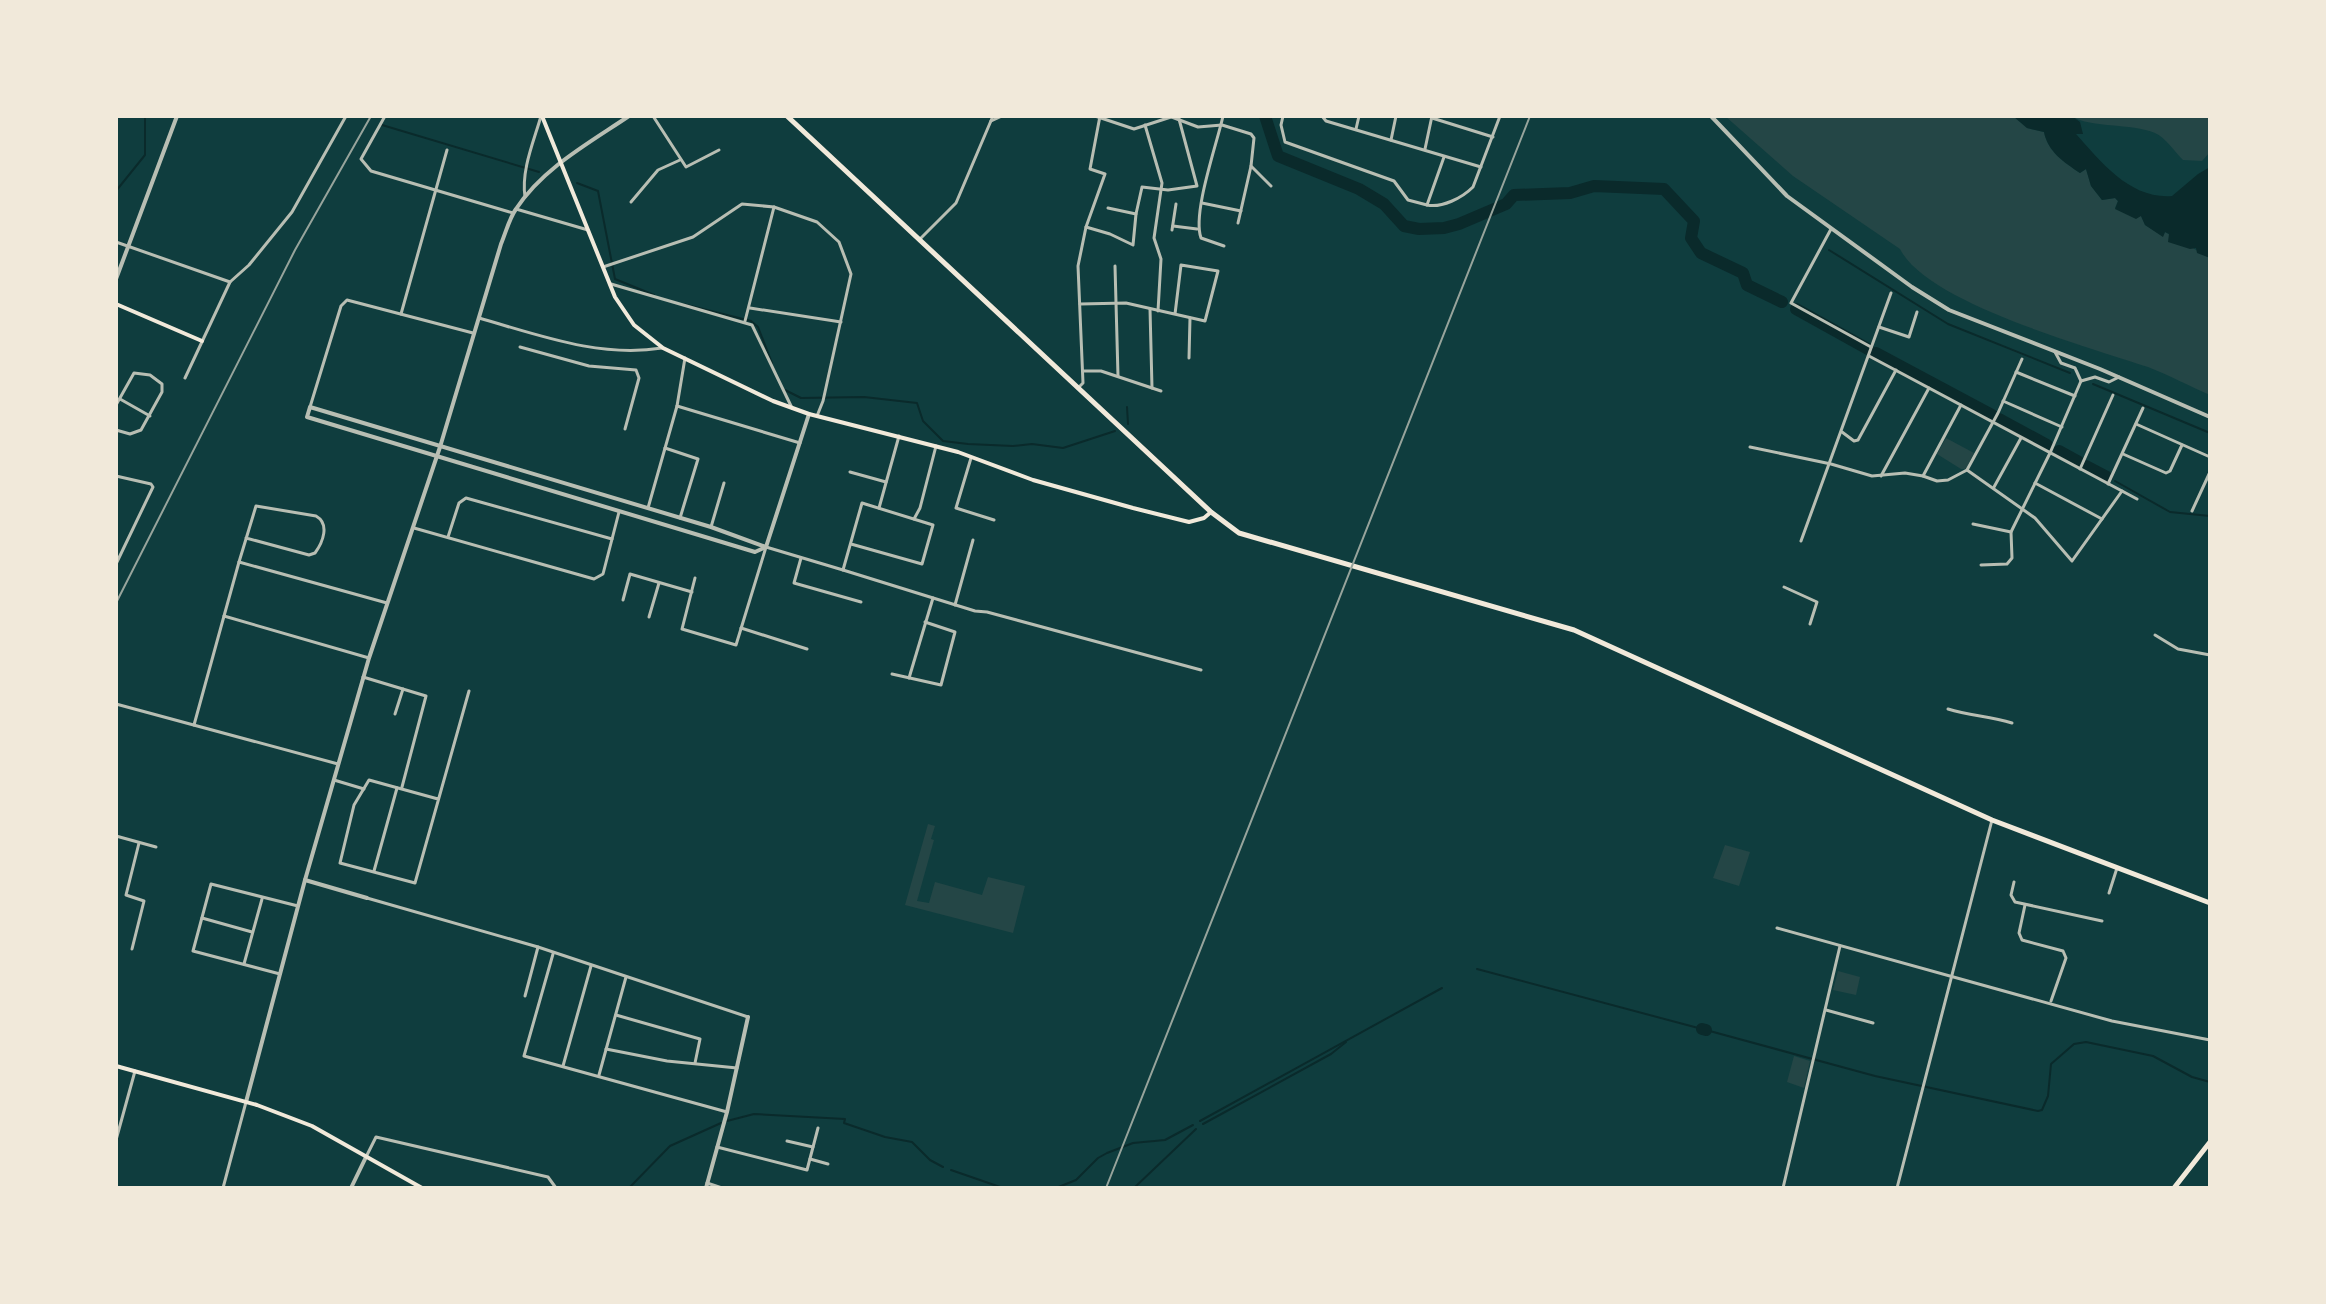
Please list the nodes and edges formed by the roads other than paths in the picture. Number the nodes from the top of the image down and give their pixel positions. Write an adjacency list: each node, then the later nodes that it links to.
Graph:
1 (177, 116): 57 (street)
2 (346, 116): 61 (street)
3 (385, 116): 38 (street)
4 (541, 116): 33 (main road); 39 (street)
5 (629, 116): 33 (street)
6 (653, 116): 32 (street)
7 (787, 116): 54 (main road)
8 (993, 116): 22 (street)
9 (1002, 116): 22 (street)
10 (1170, 116): 21 (street); 23 (street)
11 (1188, 116): 21 (street)
12 (1223, 116): 24 (street)
13 (1283, 116): 43 (street)
14 (1322, 116): 25 (street)
15 (1359, 116): 25 (street)
16 (1396, 116): 27 (street)
17 (1500, 116): 26 (street)
18 (1711, 116): 52 (street)
19 (1098, 117): 23 (street); 50 (street)
20 (1432, 117): 26 (street); 28 (street)
21 (1181, 120): 24 (street); 37 (street)
22 (991, 121): 54 (street)
23 (1145, 125): 37 (street)
24 (1221, 125): 34 (street); 41 (street)
25 (1356, 129): 27 (street)
26 (1493, 137): 35 (street)
27 (1391, 140): 28 (street)
28 (1425, 149): 31 (street)
29 (447, 150): 38 (street)
30 (719, 150): 32 (street)
31 (1444, 157): 35 (street); 43 (street)
32 (680, 160): 40 (street)
33 (560, 163): 39 (street); 53 (main road)
34 (1251, 166): 36 (street); 47 (street)
35 (1481, 167): 43 (street)
36 (1271, 186)
37 (1161, 189): 48 (street); 69 (street)
38 (435, 190): 46 (street); 71 (street)
39 (525, 197): 46 (street)
40 (631, 202)
41 (1202, 203): 47 (street); 51 (street)
42 (1176, 204): 51 (street)
43 (1427, 205)
44 (774, 207): 59 (street); 67 (street); 76 (street)
45 (1108, 208): 48 (street)
46 (515, 211): 53 (street); 73 (street)
47 (1241, 211): 49 (street)
48 (1136, 214): 50 (street)
49 (1238, 223)
50 (1086, 227): 65 (street)
51 (1198, 229): 56 (street)
52 (1831, 229): 81 (street); 83 (street)
53 (588, 230): 59 (main road)
54 (919, 240): 97 (main road)
55 (116, 242): 57 (street)
56 (1224, 246)
57 (127, 247): 60 (street); 61 (street)
58 (1115, 266): 66 (street)
59 (603, 267): 62 (main road)
60 (116, 279)
61 (230, 282): 79 (street)
62 (610, 284): 75 (street); 82 (main road)
63 (1891, 293): 77 (street)
64 (116, 304): 79 (main road)
65 (1080, 304): 66 (street); 89 (street)
66 (1116, 304): 68 (street); 91 (street)
67 (748, 308): 75 (street); 76 (street)
68 (1150, 309): 69 (street); 95 (street)
69 (1158, 311): 72 (street)
70 (1917, 312): 77 (street)
71 (401, 314): 78 (street); 106 (street)
72 (1175, 314): 74 (street); 74 (street)
73 (479, 318): 78 (street); 82 (street)
74 (1190, 318): 86 (street)
75 (745, 321): 107 (street)
76 (841, 322): 111 (street)
77 (1879, 327): 81 (street)
78 (474, 334): 124 (street)
79 (202, 341): 93 (street)
80 (520, 347): 116 (street)
81 (1872, 347): 84 (street)
82 (663, 348): 85 (main road)
83 (2055, 352): 92 (street); 94 (street)
84 (1869, 356): 88 (street); 118 (street)
85 (685, 358): 105 (street); 107 (main road)
86 (1189, 358)
87 (2022, 359): 90 (street)
88 (1896, 370): 96 (street); 118 (street)
89 (1082, 371): 91 (street); 97 (street)
90 (2016, 372): 100 (street); 102 (street)
91 (1118, 376): 95 (street)
92 (2119, 377): 94 (street); 112 (street)
93 (185, 378)
94 (2081, 381): 100 (street)
95 (1152, 388): 98 (street)
96 (1929, 388): 104 (street); 138 (street)
97 (1078, 389): 152 (main road)
98 (1161, 391)
99 (2113, 395): 133 (street)
100 (2075, 396): 115 (street)
101 (120, 399): 103 (street); 110 (street); 110 (street)
102 (2003, 401): 113 (street); 115 (street)
103 (116, 405)
104 (1961, 405): 113 (street); 139 (street)
105 (677, 406): 121 (street); 126 (street)
106 (310, 407): 124 (street); 129 (street)
107 (792, 408): 109 (main road)
108 (2143, 408): 114 (street)
109 (809, 414): 111 (main road); 121 (street)
110 (150, 416): 117 (street)
111 (817, 416): 119 (main road)
112 (2210, 417)
113 (1993, 422): 120 (street); 134 (street)
114 (2136, 424): 122 (street); 128 (street)
115 (2062, 427): 127 (street)
116 (625, 429)
117 (116, 430)
118 (1842, 432): 132 (street)
119 (899, 436): 123 (main road); 140 (street)
120 (2021, 438): 127 (street); 144 (street)
121 (800, 443): 168 (street)
122 (2182, 445): 128 (street); 131 (street)
123 (936, 446): 130 (main road); 155 (street)
124 (440, 447): 129 (street); 147 (street)
125 (1750, 447): 132 (street)
126 (665, 448): 147 (street); 154 (street)
127 (2050, 453): 133 (street); 142 (street)
128 (2123, 454): 143 (street)
129 (437, 457): 151 (street); 160 (street)
130 (971, 457): 152 (main road); 157 (street)
131 (2210, 457)
132 (1831, 464): 138 (street); 166 (street)
133 (2080, 469): 143 (street)
134 (1967, 470): 139 (street); 144 (street)
135 (850, 472): 140 (street)
136 (2210, 472): 150 (street)
137 (116, 476): 171 (street)
138 (1881, 476): 139 (street)
139 (1923, 476)
140 (886, 482): 149 (street)
141 (724, 483): 159 (street)
142 (2035, 483): 148 (street); 156 (street)
143 (2108, 484): 145 (street)
144 (1993, 488): 148 (street)
145 (2122, 491): 146 (street); 156 (street)
146 (2137, 499)
147 (645, 507): 153 (street); 154 (street)
148 (2022, 507): 156 (street); 161 (street)
149 (879, 508): 155 (street); 167 (street)
150 (2192, 511)
151 (619, 512): 153 (street); 164 (street)
152 (1211, 512): 208 (main road)
153 (638, 518): 168 (street)
154 (680, 518): 159 (street)
155 (914, 519): 167 (street)
156 (2102, 519)
157 (994, 520)
158 (1973, 524): 161 (street)
159 (711, 527): 168 (street)
160 (414, 528): 162 (street); 181 (street)
161 (2011, 532): 172 (street)
162 (448, 537): 164 (street); 164 (street)
163 (246, 538): 163 (street); 170 (street)
164 (612, 539)
165 (973, 540): 182 (street)
166 (1801, 541)
167 (851, 544): 173 (street)
168 (766, 547): 169 (street); 187 (street)
169 (801, 558): 173 (street); 180 (street)
170 (239, 562): 181 (street); 183 (street)
171 (116, 564)
172 (1981, 565)
173 (843, 570): 178 (street)
174 (695, 578): 177 (street)
175 (659, 583): 177 (street); 179 (street); 184 (street)
176 (1784, 587): 186 (street)
177 (692, 592): 187 (street)
178 (933, 598): 182 (street); 185 (street)
179 (623, 600)
180 (861, 602)
181 (387, 603): 191 (street)
182 (955, 605): 192 (street)
183 (224, 616): 191 (street); 202 (street)
184 (649, 617)
185 (925, 622): 195 (street); 195 (street)
186 (1810, 624)
187 (741, 628): 189 (street)
188 (2155, 635): 190 (street)
189 (807, 649)
190 (2210, 655)
191 (369, 658): 194 (street)
192 (1201, 670)
193 (892, 674): 195 (street)
194 (363, 677): 196 (street); 203 (street)
195 (909, 678)
196 (403, 689): 200 (street); 205 (street)
197 (469, 691): 207 (street)
198 (116, 704): 202 (street)
199 (1948, 709): 201 (street)
200 (395, 714)
201 (2012, 723)
202 (194, 725): 203 (street)
203 (338, 764): 204 (street)
204 (334, 780): 206 (street); 214 (street)
205 (400, 788): 206 (street); 207 (street); 213 (street)
206 (364, 789): 213 (street)
207 (438, 799): 213 (street)
208 (1992, 820): 212 (main road); 233 (street)
209 (116, 836): 210 (street)
210 (139, 843): 211 (street); 228 (street)
211 (156, 847)
212 (2117, 868): 216 (street); 219 (main road)
213 (374, 871)
214 (305, 880): 218 (street); 221 (street)
215 (2014, 882): 220 (street)
216 (2109, 893)
217 (263, 897): 221 (street); 222 (street); 225 (street)
218 (367, 898): 227 (street)
219 (2210, 903)
220 (2025, 905): 223 (street); 236 (street)
221 (298, 906): 232 (street)
222 (202, 918): 225 (street); 230 (street)
223 (2102, 921)
224 (1777, 928): 226 (street)
225 (253, 932): 230 (street)
226 (1840, 946): 233 (street); 237 (street)
227 (538, 947): 229 (street); 235 (street)
228 (132, 949)
229 (553, 953): 231 (street); 245 (street)
230 (244, 964): 232 (street)
231 (592, 965): 234 (street); 245 (street)
232 (280, 974): 249 (street)
233 (1952, 975): 236 (street); 267 (street)
234 (626, 977): 238 (street); 239 (street)
235 (525, 996)
236 (2050, 1003): 241 (street)
237 (1826, 1010): 240 (street); 266 (street)
238 (616, 1015): 242 (street); 243 (street)
239 (748, 1017): 246 (street)
240 (1873, 1023)
241 (2210, 1040)
242 (606, 1049): 243 (street); 248 (street)
243 (694, 1064): 246 (street)
244 (116, 1066): 247 (main road)
245 (563, 1066): 248 (street)
246 (737, 1068): 250 (street)
247 (135, 1071): 249 (main road); 252 (street)
248 (599, 1075): 250 (street)
249 (246, 1102): 257 (main road); 261 (street)
250 (727, 1112): 255 (street)
251 (818, 1128): 256 (street)
252 (116, 1140)
253 (787, 1141): 256 (street)
254 (2210, 1142): 268 (main road)
255 (717, 1147): 258 (street); 260 (street)
256 (813, 1147): 258 (street)
257 (366, 1157): 262 (street); 263 (main road); 264 (street)
258 (810, 1159): 259 (street)
259 (828, 1164)
260 (706, 1186): 265 (street)
261 (223, 1188)
262 (351, 1188)
263 (422, 1188)
264 (556, 1188)
265 (722, 1188)
266 (1783, 1188)
267 (1897, 1188)
268 (2174, 1188)

